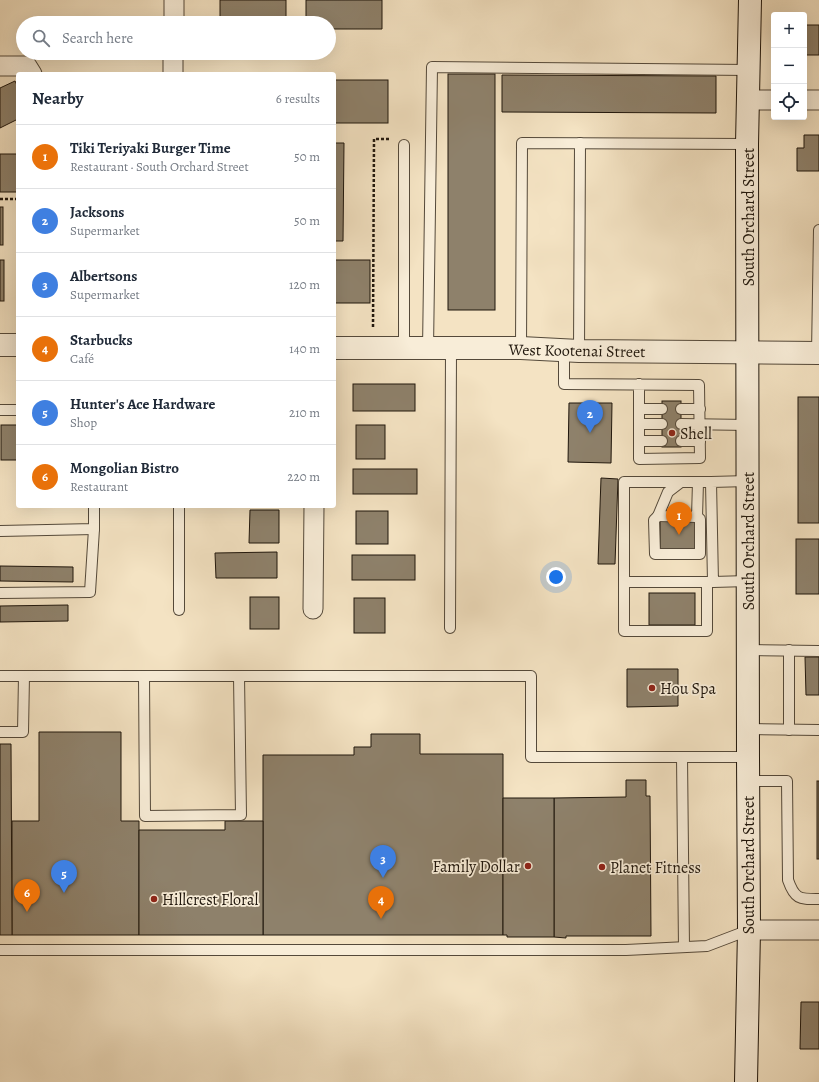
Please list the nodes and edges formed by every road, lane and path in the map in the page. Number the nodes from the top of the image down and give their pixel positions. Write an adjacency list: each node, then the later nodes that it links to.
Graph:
1 (174, 0): 3 (street)
2 (750, 0): 6 (main road, South Orchard Street)
3 (174, 16)
4 (173, 60): 8 (street)
5 (0, 66): 7 (street)
6 (749, 70): 9 (main road, South Orchard Street); 26 (lane)
7 (31, 72)
8 (173, 72)
9 (748, 100): 10 (street); 15 (main road, South Orchard Street)
10 (771, 100)
11 (807, 100): 12 (street)
12 (819, 100)
13 (395, 139): 20 (path)
14 (580, 143): 15 (lane); 24 (lane); 28 (lane)
15 (747, 144): 29 (main road, South Orchard Street)
16 (404, 145): 25 (lane)
17 (0, 199): 18 (path)
18 (16, 199)
19 (819, 230): 30 (lane)
20 (373, 326)
21 (0, 345): 22 (main road)
22 (16, 345)
23 (336, 348): 25 (main road, West Kootenai Street)
24 (521, 348): 27 (main road, West Kootenai Street); 28 (main road, West Kootenai Street)
25 (404, 349): 26 (main road, West Kootenai Street)
26 (428, 349): 27 (main road, West Kootenai Street)
27 (451, 349): 64 (lane)
28 (572, 350): 29 (main road, West Kootenai Street); 31 (lane)
29 (748, 353): 30 (main road, West Kootenai Street); 42 (main road, South Orchard Street)
30 (818, 353)
31 (639, 384): 32 (lane); 35 (lane)
32 (639, 409): 33 (lane); 38 (lane)
33 (662, 409)
34 (682, 409): 35 (lane)
35 (700, 409): 41 (lane)
36 (0, 410): 37 (lane)
37 (16, 410)
38 (639, 424): 39 (lane); 43 (lane)
39 (662, 424)
40 (682, 424): 41 (lane)
41 (700, 424): 42 (lane); 46 (lane)
42 (748, 425): 47 (main road, South Orchard Street)
43 (639, 441): 44 (lane); 46 (lane)
44 (662, 441)
45 (682, 441): 46 (lane)
46 (700, 441)
47 (748, 481): 50 (lane); 58 (main road, South Orchard Street)
48 (681, 482): 49 (lane); 54 (lane); 59 (lane)
49 (698, 482): 50 (lane); 55 (lane)
50 (711, 482): 60 (lane)
51 (94, 508): 56 (lane)
52 (179, 508): 63 (lane)
53 (314, 508): 62 (street)
54 (658, 516): 55 (lane); 55 (lane)
55 (697, 517)
56 (94, 529): 57 (lane); 61 (lane)
57 (0, 531)
58 (748, 581): 60 (lane); 65 (main road, South Orchard Street)
59 (624, 582): 60 (lane); 60 (lane)
60 (710, 582)
61 (0, 593)
62 (313, 609)
63 (179, 610)
64 (450, 628)
65 (748, 650): 66 (lane); 72 (main road, South Orchard Street)
66 (789, 650): 67 (lane); 73 (lane)
67 (819, 651)
68 (0, 676): 69 (lane)
69 (24, 676): 70 (lane); 75 (lane)
70 (144, 676): 71 (lane); 71 (lane)
71 (239, 676): 76 (lane)
72 (748, 728): 73 (lane); 77 (main road, South Orchard Street)
73 (789, 730): 74 (lane)
74 (819, 730)
75 (0, 732)
76 (682, 757): 77 (lane); 82 (lane)
77 (748, 757): 78 (main road, South Orchard Street)
78 (748, 780): 79 (lane); 80 (main road, South Orchard Street)
79 (819, 898)
80 (749, 930): 81 (street); 82 (lane); 84 (main road, South Orchard Street)
81 (819, 930)
82 (684, 947): 83 (lane)
83 (0, 950)
84 (746, 1082)

